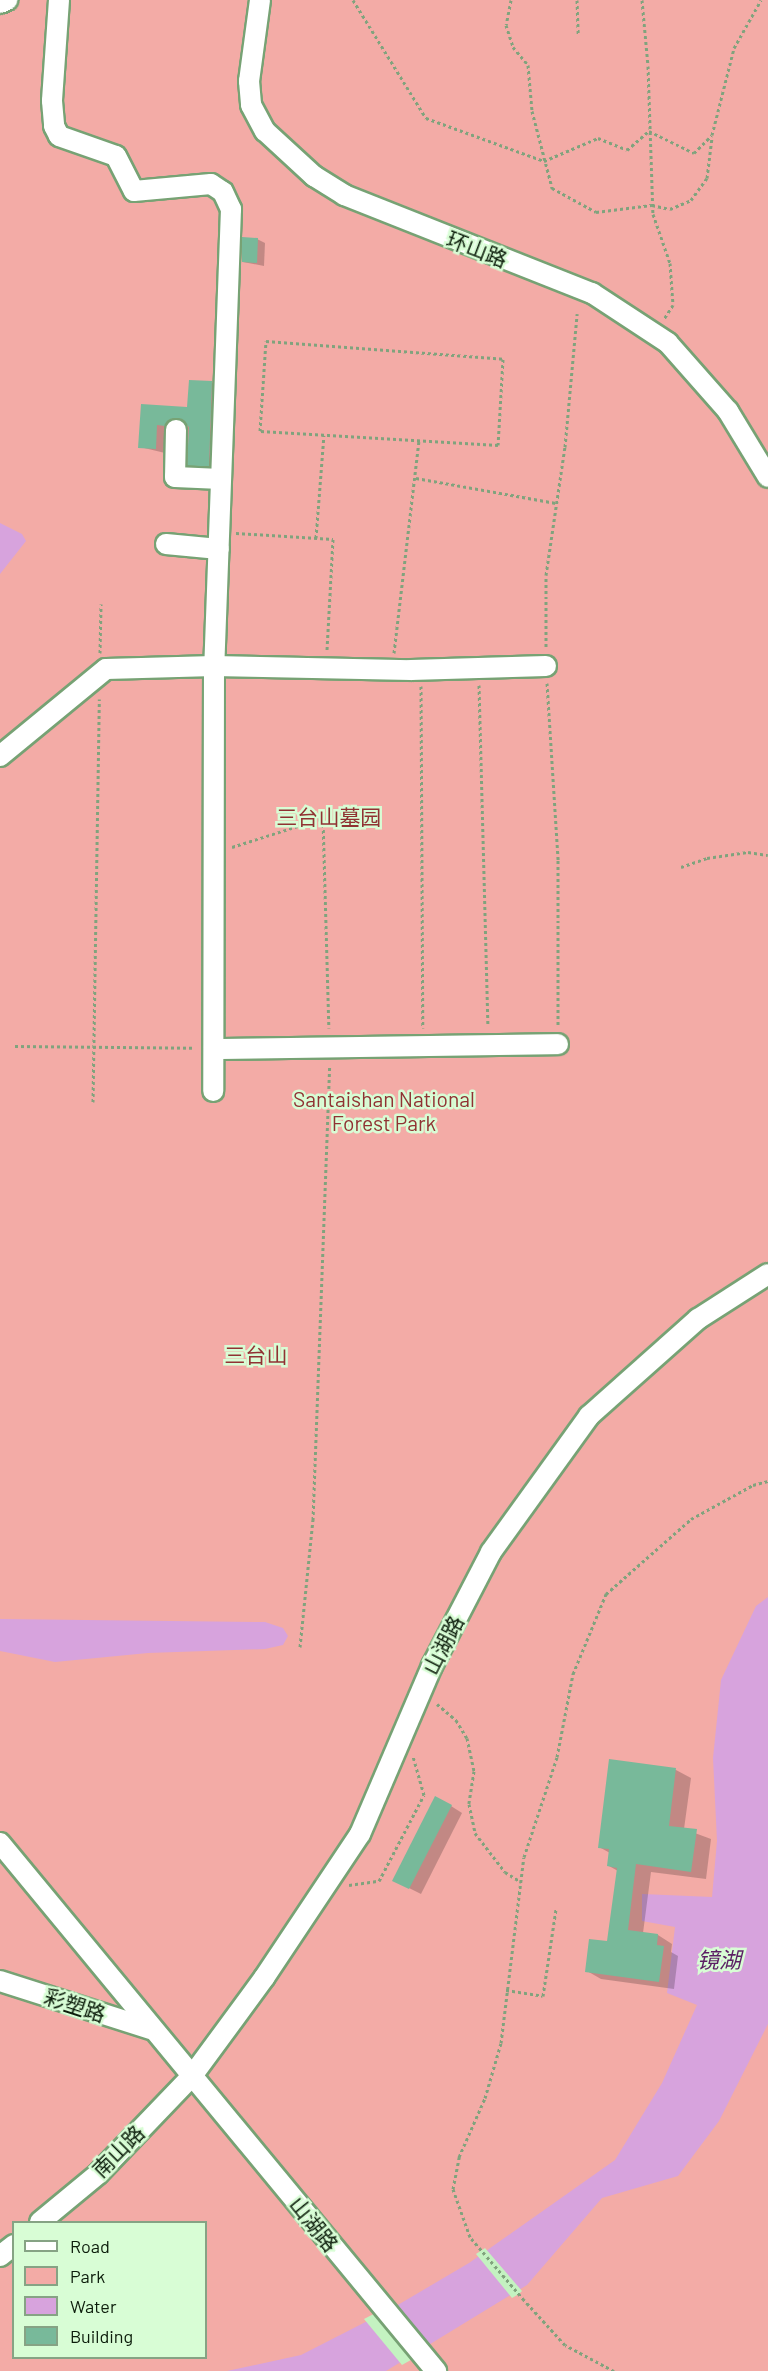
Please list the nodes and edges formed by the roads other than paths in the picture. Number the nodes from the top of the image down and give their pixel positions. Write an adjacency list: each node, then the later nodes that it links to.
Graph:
1 (7, 0): 4 (street)
2 (59, 0): 7 (street)
3 (260, 0): 6 (street, 环山路)
4 (0, 3)
5 (176, 430): 7 (street)
6 (768, 477)
7 (221, 479): 8 (street)
8 (219, 541): 9 (street); 10 (street)
9 (166, 544)
10 (214, 666): 11 (street); 12 (street); 14 (street)
11 (546, 666)
12 (0, 756)
13 (558, 1044): 14 (street)
14 (214, 1048): 15 (street)
15 (213, 1091)
16 (768, 1275): 21 (street, 山湖路)
17 (0, 1843): 19 (street, 山湖路)
18 (0, 1981): 19 (street, 彩塑路)
19 (150, 2029): 20 (street, 山湖路)
20 (173, 2054): 21 (street, 山湖路); 22 (street)
21 (192, 2076): 22 (street, 南山路); 26 (street, 山湖路)
22 (169, 2099): 23 (street, 南山路)
23 (42, 2221)
24 (12, 2247): 25 (street)
25 (0, 2256)
26 (436, 2370)

